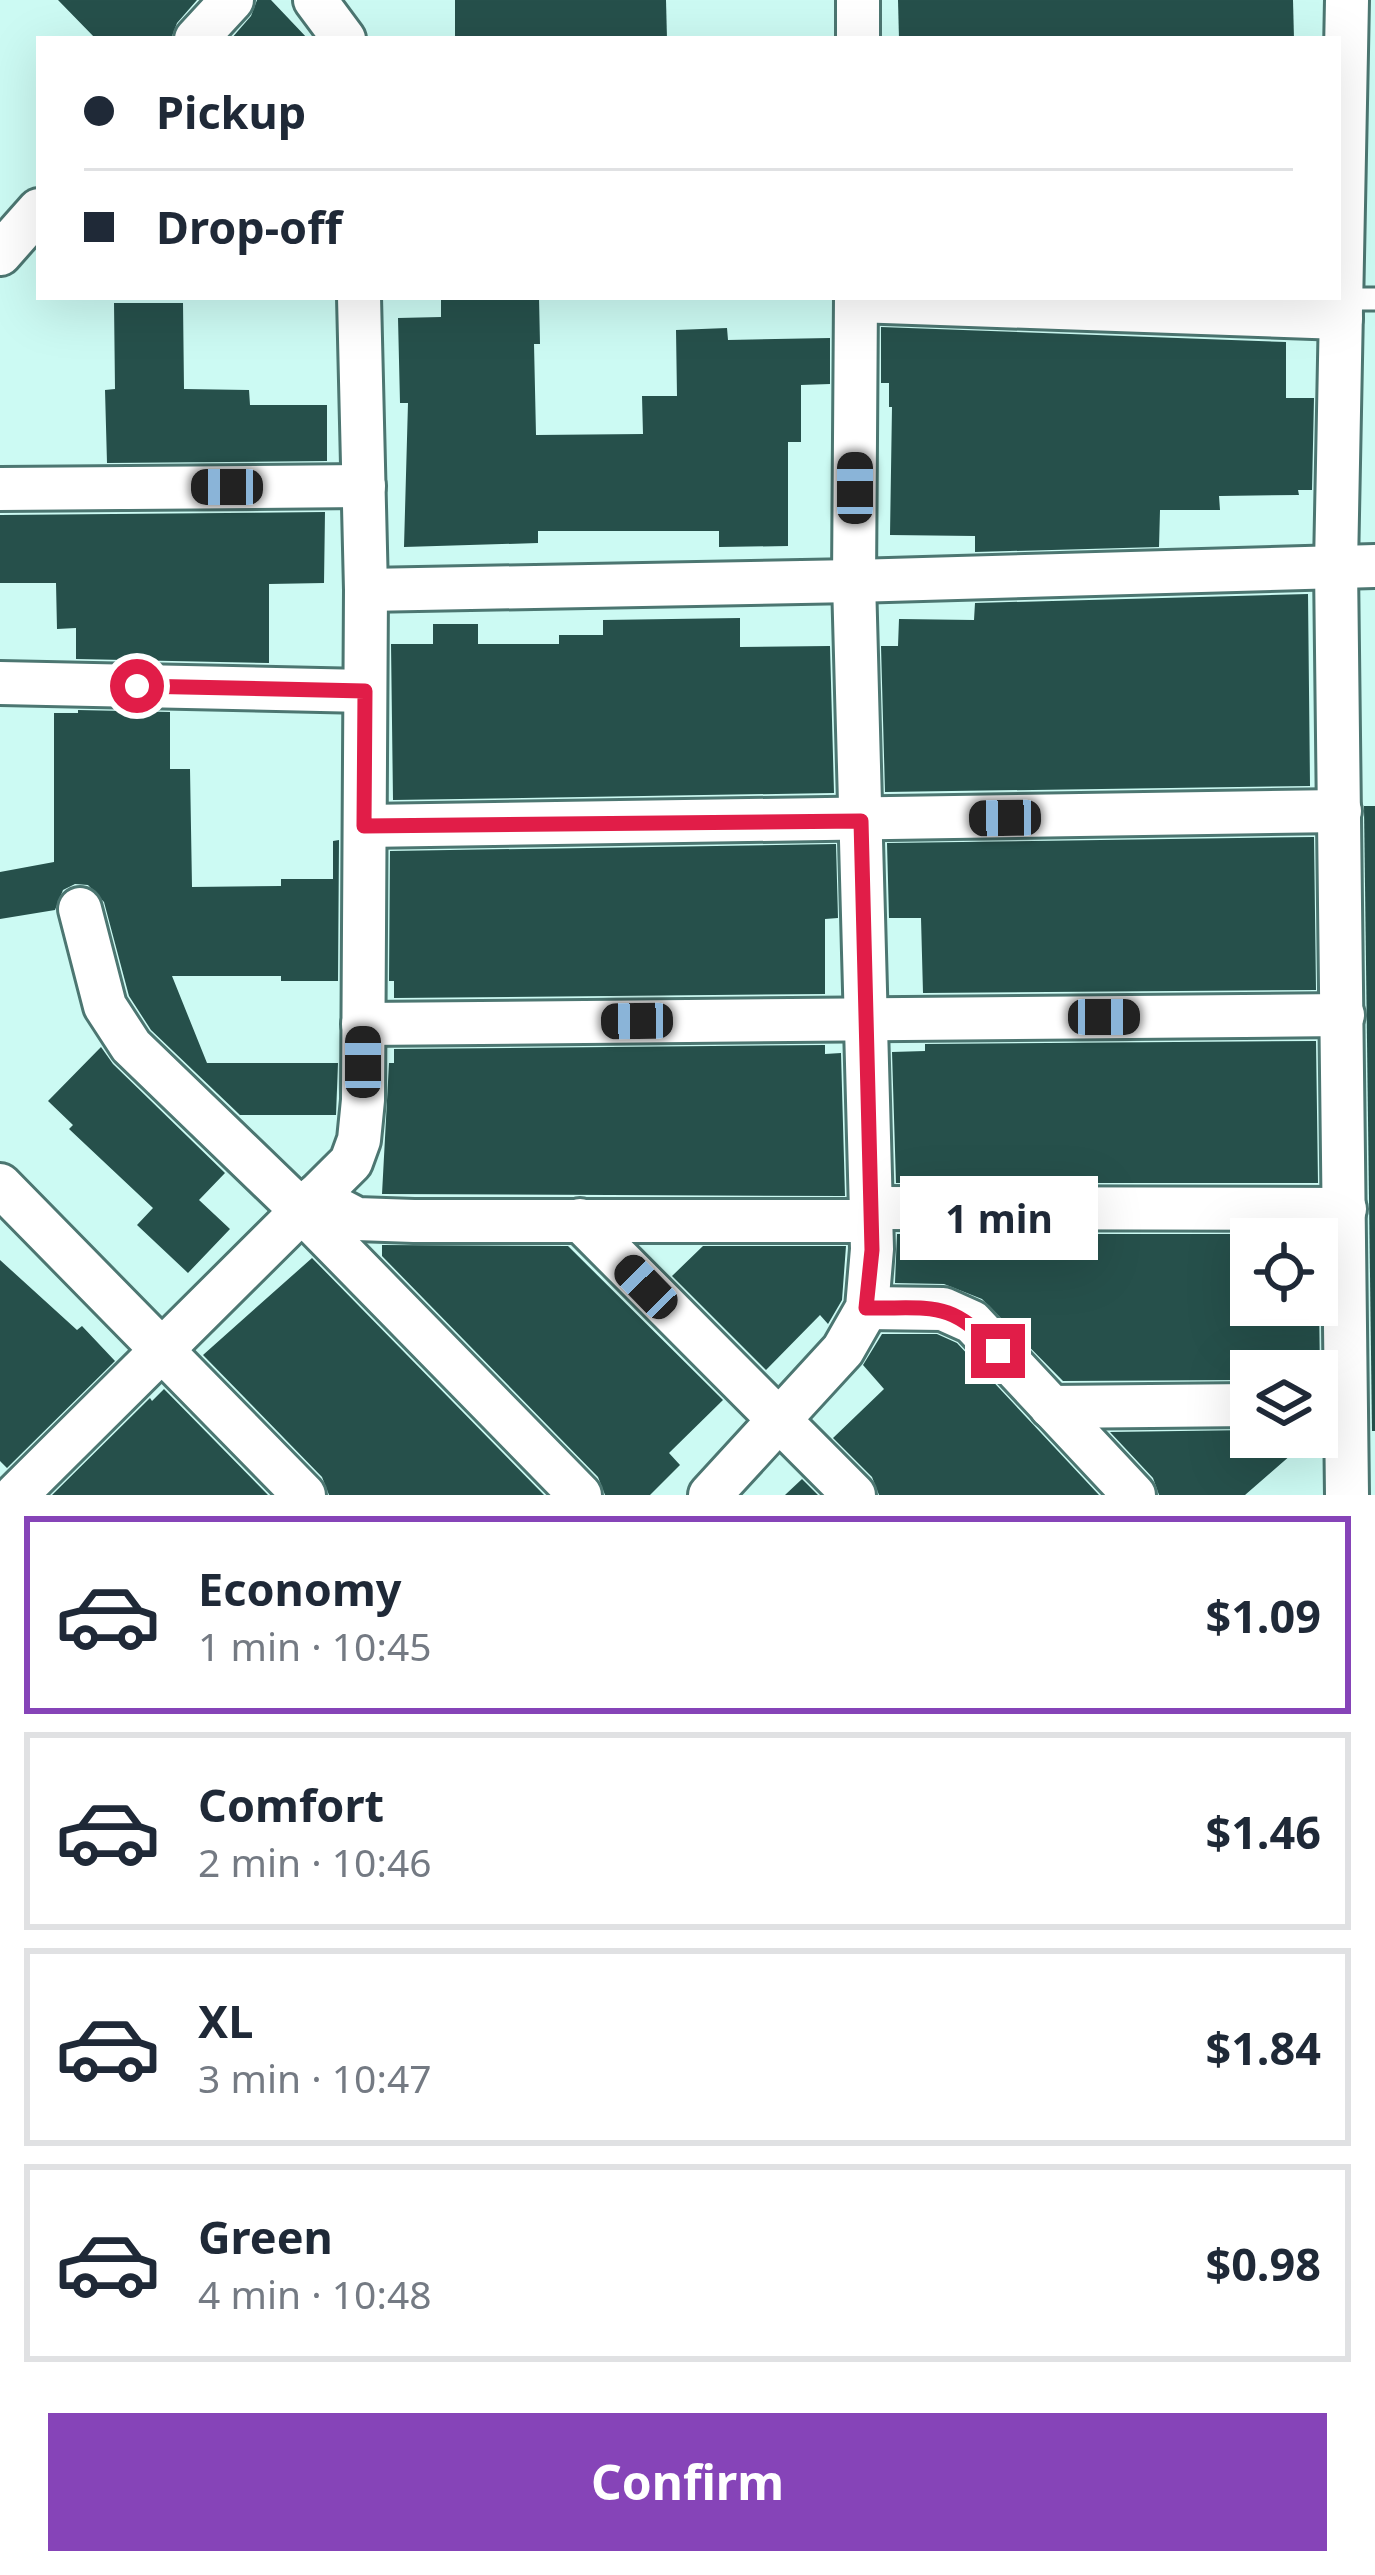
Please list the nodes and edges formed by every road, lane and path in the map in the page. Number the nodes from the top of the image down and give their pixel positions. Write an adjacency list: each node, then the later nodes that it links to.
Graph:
1 (232, 0): 5 (street)
2 (315, 0): 6 (street)
3 (858, 0): 7 (street)
4 (1347, 0): 8 (street)
5 (199, 36)
6 (342, 36)
7 (858, 36)
8 (1360, 94): 14 (street)
9 (36, 214): 10 (street)
10 (0, 254)
11 (359, 300): 15 (street)
12 (856, 300): 18 (street)
13 (939, 300): 14 (street)
14 (1352, 305): 17 (street)
15 (364, 486): 16 (street); 19 (street)
16 (0, 489)
17 (1356, 566): 18 (street); 22 (street)
18 (854, 581): 19 (street); 23 (street)
19 (366, 590): 21 (street)
20 (0, 683): 21 (street)
21 (365, 691): 24 (street)
22 (1340, 811): 23 (street); 26 (street)
23 (861, 821): 24 (street); 27 (street)
24 (364, 826): 28 (street)
25 (80, 909): 30 (street)
26 (1343, 1016): 27 (street); 33 (street)
27 (866, 1018): 28 (street); 31 (street)
28 (363, 1024): 30 (street)
29 (0, 1185): 35 (street)
30 (308, 1204): 32 (street); 35 (street); 43 (street)
31 (872, 1215): 32 (street); 33 (street); 34 (street)
32 (580, 1220): 39 (street)
33 (1356, 1229): 36 (street)
34 (866, 1308): 38 (street); 39 (street)
35 (162, 1354): 41 (street); 42 (street)
36 (1338, 1361)
37 (1230, 1406): 38 (street)
38 (1051, 1407): 46 (street)
39 (778, 1422): 44 (street); 45 (street)
40 (1338, 1441): 47 (street)
41 (16, 1495)
42 (304, 1495)
43 (580, 1495)
44 (710, 1495)
45 (854, 1495)
46 (1134, 1495)
47 (1347, 1495)

